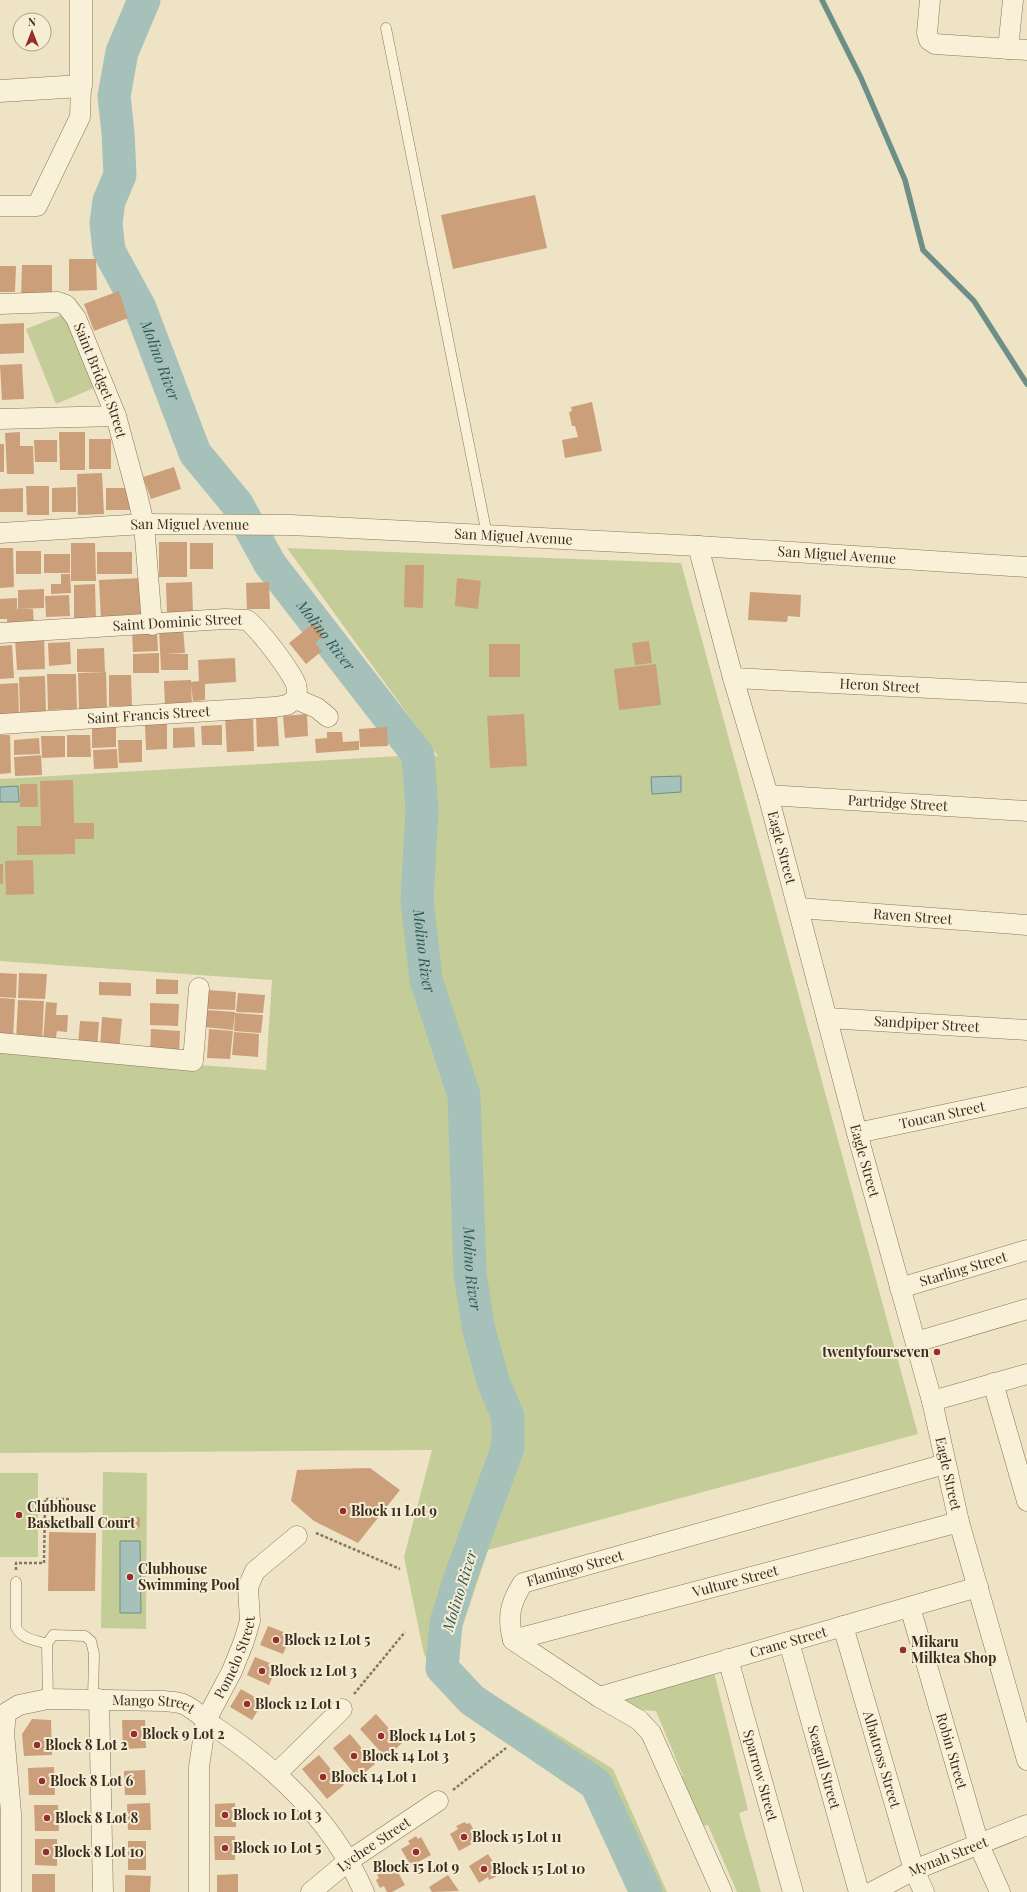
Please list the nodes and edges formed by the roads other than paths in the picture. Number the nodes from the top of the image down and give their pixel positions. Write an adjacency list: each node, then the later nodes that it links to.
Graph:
1 (81, 0): 6 (street)
2 (930, 0): 5 (street)
3 (1013, 0): 5 (street)
4 (386, 28): 14 (lane)
5 (1018, 49)
6 (81, 86): 7 (street); 8 (street)
7 (0, 90)
8 (0, 206)
9 (0, 304): 10 (street, Saint Bridget Street)
10 (116, 416): 11 (street); 12 (street, Saint Bridget Street)
11 (0, 419)
12 (144, 524): 13 (street, San Miguel Avenue); 14 (street, San Miguel Avenue); 17 (street, Saint Bridget Street)
13 (0, 533)
14 (487, 535): 15 (street, San Miguel Avenue)
15 (700, 555): 16 (street, San Miguel Avenue); 19 (street, Eagle Street)
16 (1027, 567)
17 (152, 624): 18 (street, Saint Dominic Street); 21 (street, Saint Dominic Street)
18 (0, 633)
19 (733, 678): 20 (street, Heron Street); 24 (street, Eagle Street)
20 (1027, 693)
21 (296, 699): 22 (street); 23 (street, Saint Francis Street)
22 (328, 717)
23 (0, 724)
24 (768, 795): 25 (street, Partridge Street); 26 (street, Eagle Street)
25 (1027, 811)
26 (798, 908): 27 (street, Raven Street); 29 (street, Eagle Street)
27 (1027, 925)
28 (199, 988): 31 (street)
29 (827, 1018): 30 (street, Sandpiper Street); 33 (street, Eagle Street)
30 (1027, 1030)
31 (0, 1043)
32 (1027, 1097): 33 (street, Toucan Street)
33 (857, 1133): 35 (street, Eagle Street)
34 (1027, 1250): 35 (street, Starling Street)
35 (900, 1288): 37 (street, Eagle Street)
36 (1027, 1309): 37 (street)
37 (916, 1342): 40 (street, Eagle Street)
38 (1027, 1374): 39 (street)
39 (993, 1383): 40 (street); 42 (street)
40 (932, 1401): 41 (street, Eagle Street)
41 (945, 1464): 43 (street, Eagle Street); 49 (street, Flamingo Street)
42 (1027, 1501)
43 (959, 1522): 46 (street, Eagle Street); 49 (street, Vulture Street)
44 (297, 1536): 58 (street, Pomelo Street)
45 (16, 1582): 51 (lane)
46 (978, 1588): 47 (street, Crane Street); 56 (street, Eagle Street)
47 (910, 1607): 48 (street, Crane Street); 63 (street, Robin Street)
48 (843, 1626): 50 (street, Crane Street); 65 (street, Albatross Street)
49 (513, 1640): 53 (street)
50 (789, 1642): 52 (street, Crane Street); 73 (street, Seagull Street)
51 (47, 1644): 54 (lane); 55 (lane)
52 (728, 1659): 53 (street, Crane Street); 72 (street, Sparrow Street)
53 (599, 1697): 71 (street)
54 (48, 1699): 55 (street, Mango Street); 66 (street, Mango Street)
55 (96, 1699): 58 (street, Mango Street); 67 (street)
56 (1019, 1703): 59 (street, Eagle Street)
57 (342, 1709): 60 (street)
58 (206, 1720): 60 (street, Mango Street); 68 (street, Pomelo Street)
59 (1027, 1760)
60 (277, 1774): 64 (street, Mango Street)
61 (438, 1801): 64 (street, Lychee Street)
62 (1027, 1825): 63 (street, Mynah Street)
63 (979, 1845): 65 (street, Mynah Street); 76 (street, Robin Street)
64 (347, 1862): 69 (street, Lychee Street); 70 (street, Mango Street)
65 (914, 1870): 74 (street, Mynah Street); 75 (street, Albatross Street)
66 (11, 1892)
67 (103, 1892)
68 (199, 1892)
69 (311, 1892)
70 (364, 1892)
71 (722, 1892)
72 (792, 1892)
73 (859, 1892)
74 (872, 1892)
75 (924, 1892)
76 (1000, 1892)

